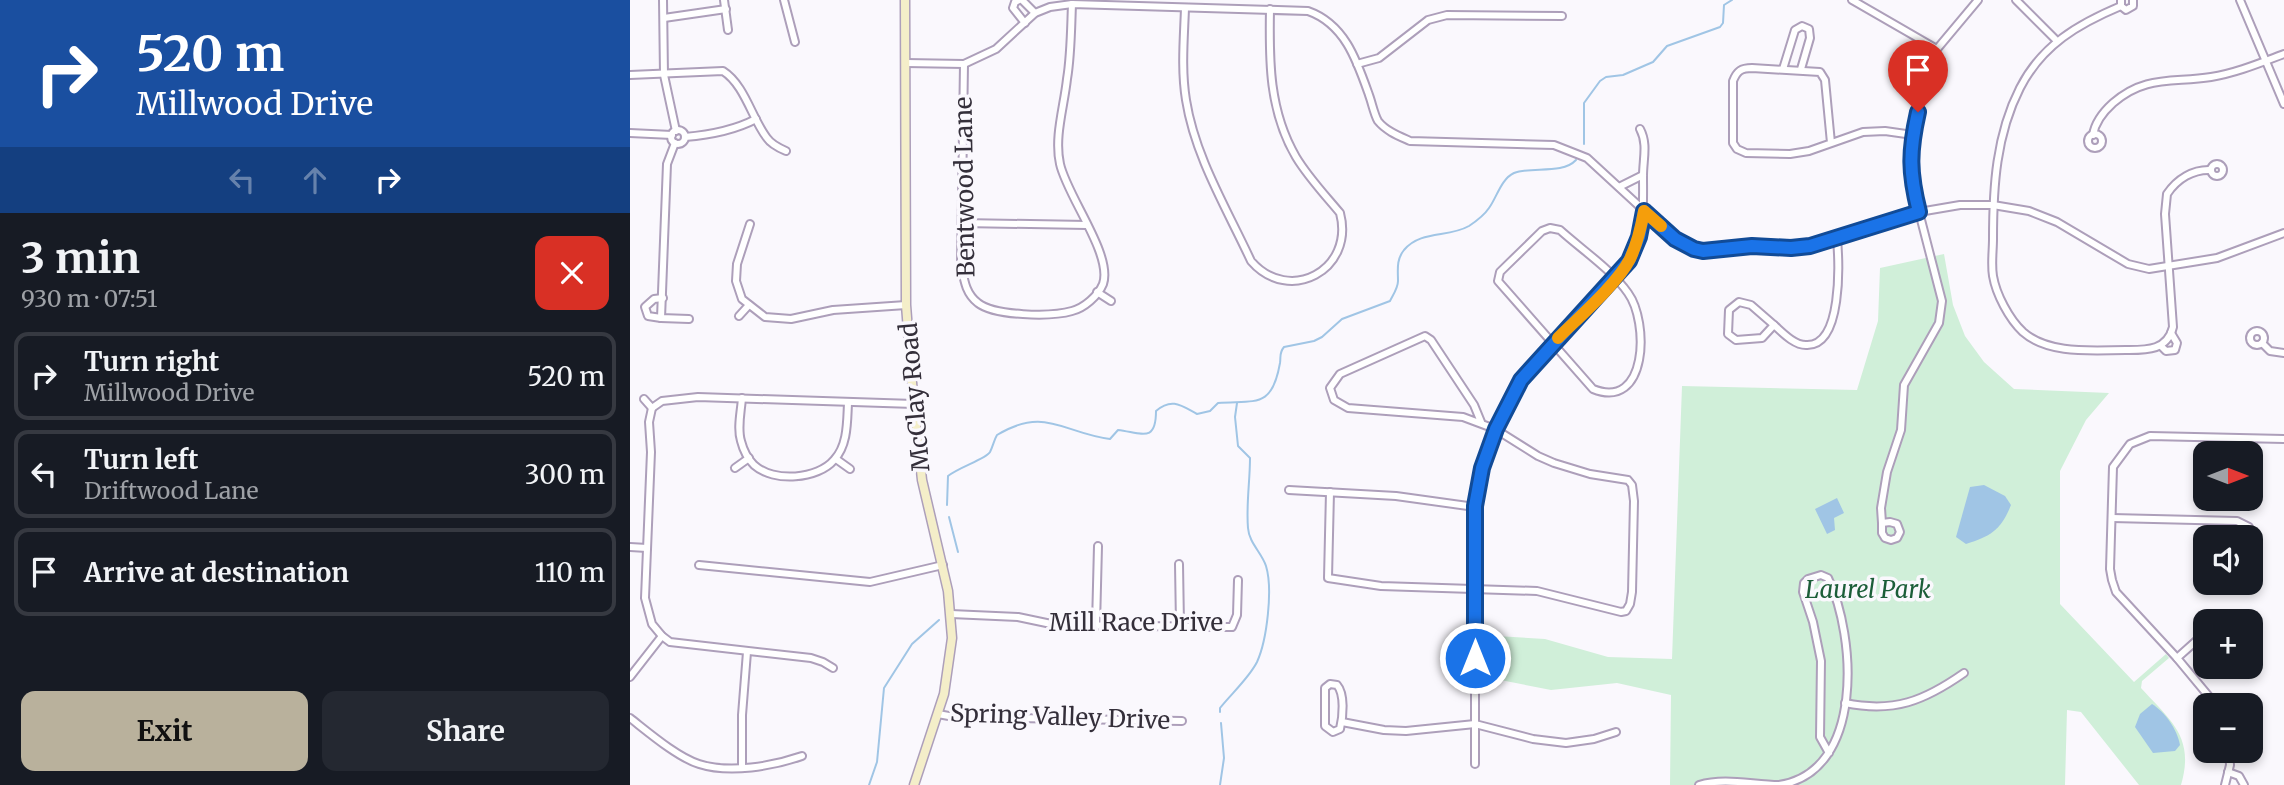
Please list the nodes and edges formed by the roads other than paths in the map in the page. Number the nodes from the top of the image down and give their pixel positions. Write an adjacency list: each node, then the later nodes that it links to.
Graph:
1 (663, 0): 18 (street)
2 (724, 0): 14 (street)
3 (784, 0): 21 (street)
4 (905, 0): 26 (main road, McClay Road)
5 (1021, 0): 16 (street); 19 (street)
6 (1978, 0): 23 (street)
7 (2017, 0): 22 (street)
8 (2133, 0): 11 (street)
9 (2240, 0): 25 (street)
10 (1854, 1): 23 (street)
11 (2121, 3): 22 (street)
12 (1072, 4): 13 (street); 16 (street); 52 (street)
13 (1185, 8): 15 (street); 15 (street)
14 (726, 9): 18 (street); 20 (street)
15 (1270, 9): 28 (street)
16 (1035, 13): 19 (street)
17 (1562, 16): 28 (street)
18 (664, 18): 32 (street)
19 (1024, 23): 27 (street)
20 (728, 30)
21 (795, 41)
22 (2057, 41): 47 (street)
23 (1937, 48): 38 (street)
24 (2284, 54): 25 (street)
25 (2265, 61): 33 (street); 39 (street)
26 (906, 63): 27 (street); 61 (main road, McClay Road)
27 (964, 64): 50 (street, Bentwood Lane)
28 (1357, 64): 46 (street)
29 (1783, 69): 30 (street); 30 (street); 42 (street)
30 (1801, 69): 42 (street)
31 (630, 75): 32 (street)
32 (664, 75): 34 (street); 37 (street)
33 (2284, 104)
34 (756, 119): 40 (street); 43 (street)
35 (1640, 129): 45 (street)
36 (630, 133): 37 (street)
37 (674, 133): 40 (street); 41 (street)
38 (1913, 135): 42 (street); 49 (street)
39 (2093, 135)
40 (685, 137): 41 (street)
41 (675, 143): 58 (street)
42 (1831, 143)
43 (786, 151)
44 (2211, 170): 55 (street)
45 (1643, 174): 46 (street); 48 (street)
46 (1619, 187): 48 (street)
47 (1993, 205): 49 (street); 55 (street); 69 (street)
48 (1644, 211): 54 (street); 56 (street)
49 (1919, 212): 54 (street); 87 (street)
50 (962, 223): 52 (street); 57 (street, Bentwood Lane)
51 (750, 224): 60 (street)
52 (1087, 225): 57 (street)
53 (2284, 233): 55 (street)
54 (1837, 239): 65 (street)
55 (2169, 267): 66 (street)
56 (1615, 279): 68 (street); 68 (street); 68 (street)
57 (1097, 292): 59 (street)
58 (663, 298): 63 (street); 63 (street)
59 (1111, 301)
60 (748, 305): 61 (street); 62 (street)
61 (906, 305): 74 (main road, McClay Road)
62 (738, 316)
63 (661, 318): 64 (street)
64 (689, 318)
65 (1774, 325): 65 (street)
66 (2171, 333): 69 (street); 69 (street)
67 (2262, 343): 70 (street)
68 (1552, 344): 77 (street)
69 (2161, 346)
70 (2284, 354)
71 (742, 398): 73 (street); 75 (street); 79 (street)
72 (644, 399): 75 (street)
73 (848, 403): 74 (street); 80 (street)
74 (914, 404): 94 (main road, McClay Road)
75 (652, 408): 91 (street)
76 (1481, 422): 76 (street); 77 (street)
77 (1496, 429): 85 (street); 96 (street)
78 (2284, 439): 86 (street)
79 (749, 458): 80 (street); 81 (street)
80 (836, 459): 82 (street)
81 (735, 468)
82 (850, 469)
83 (1289, 491): 84 (street)
84 (1330, 492): 85 (street); 96 (street)
85 (1475, 506): 96 (street)
86 (2112, 518): 88 (street); 103 (street)
87 (1881, 523)
88 (2245, 525)
89 (1098, 546): 98 (street)
90 (630, 547): 91 (street)
91 (647, 548): 100 (street)
92 (1179, 564): 99 (street)
93 (699, 565): 94 (street)
94 (943, 565): 97 (main road, McClay Road)
95 (1238, 580): 99 (street, Mill Race Drive)
96 (1475, 589): 113 (street)
97 (951, 614): 98 (street, Mill Race Drive); 109 (main road, McClay Road)
98 (1096, 625): 99 (street, Mill Race Drive)
99 (1180, 625)
100 (662, 636): 102 (street); 106 (street)
101 (2193, 644): 103 (street)
102 (747, 652): 104 (street); 119 (street)
103 (2177, 658): 107 (street)
104 (833, 668)
105 (1964, 673): 108 (street)
106 (630, 677)
107 (2206, 693)
108 (1845, 703): 115 (street); 115 (street)
109 (937, 714): 111 (street, Spring Valley Drive); 121 (main road, McClay Road)
110 (630, 718): 119 (street)
111 (1182, 721)
112 (1342, 722): 112 (street); 113 (street)
113 (1475, 724): 114 (street); 118 (street)
114 (1616, 732)
115 (1829, 753): 122 (street)
116 (802, 756): 119 (street)
117 (2228, 763): 120 (street)
118 (1475, 764)
119 (742, 767)
120 (2228, 772): 123 (street); 124 (street)
121 (914, 785)
122 (1699, 785)
123 (2225, 785)
124 (2244, 785)

